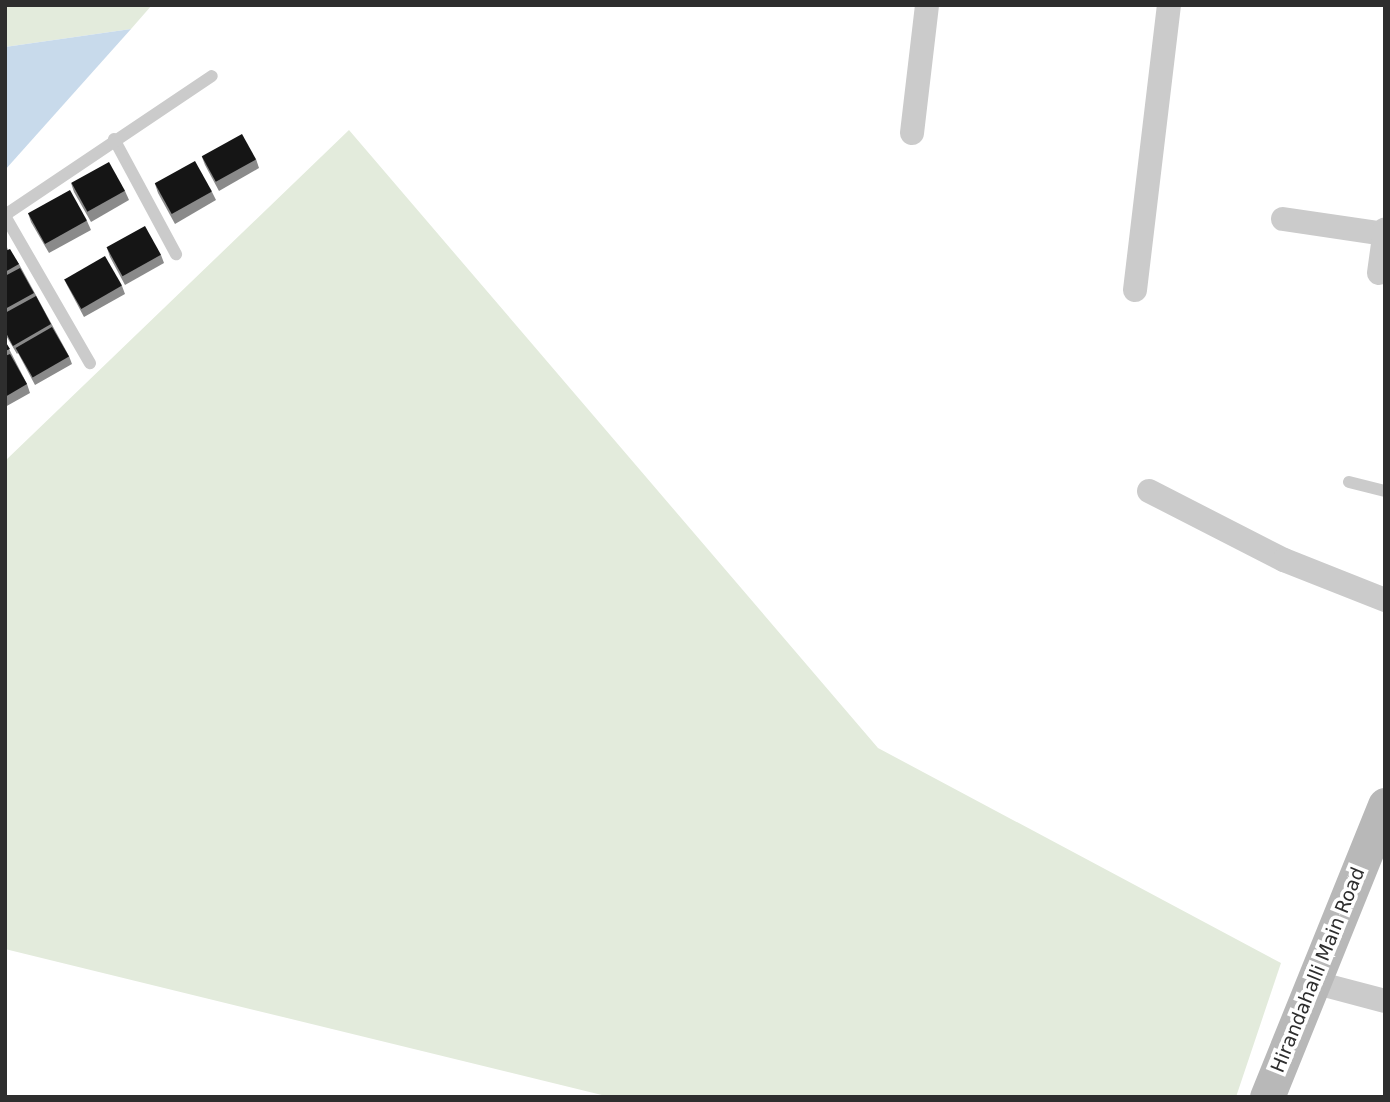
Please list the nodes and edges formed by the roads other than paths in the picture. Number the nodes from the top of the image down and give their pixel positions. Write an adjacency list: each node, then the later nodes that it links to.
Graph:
1 (927, 5): 4 (street)
2 (1169, 5): 11 (street)
3 (212, 76): 5 (lane)
4 (912, 133)
5 (114, 139): 6 (lane); 9 (lane)
6 (5, 215): 12 (lane)
7 (1283, 219): 8 (street)
8 (1384, 231): 10 (street)
9 (176, 254)
10 (1379, 273)
11 (1135, 290)
12 (90, 363)
13 (1349, 482): 15 (lane)
14 (1149, 491): 16 (street)
15 (1385, 491)
16 (1385, 600)
17 (1385, 805): 18 (main road, Hirandahalli Main Road)
18 (1313, 982): 19 (street); 20 (main road, Hirandahalli Main Road)
19 (1385, 1001)
20 (1267, 1097)

